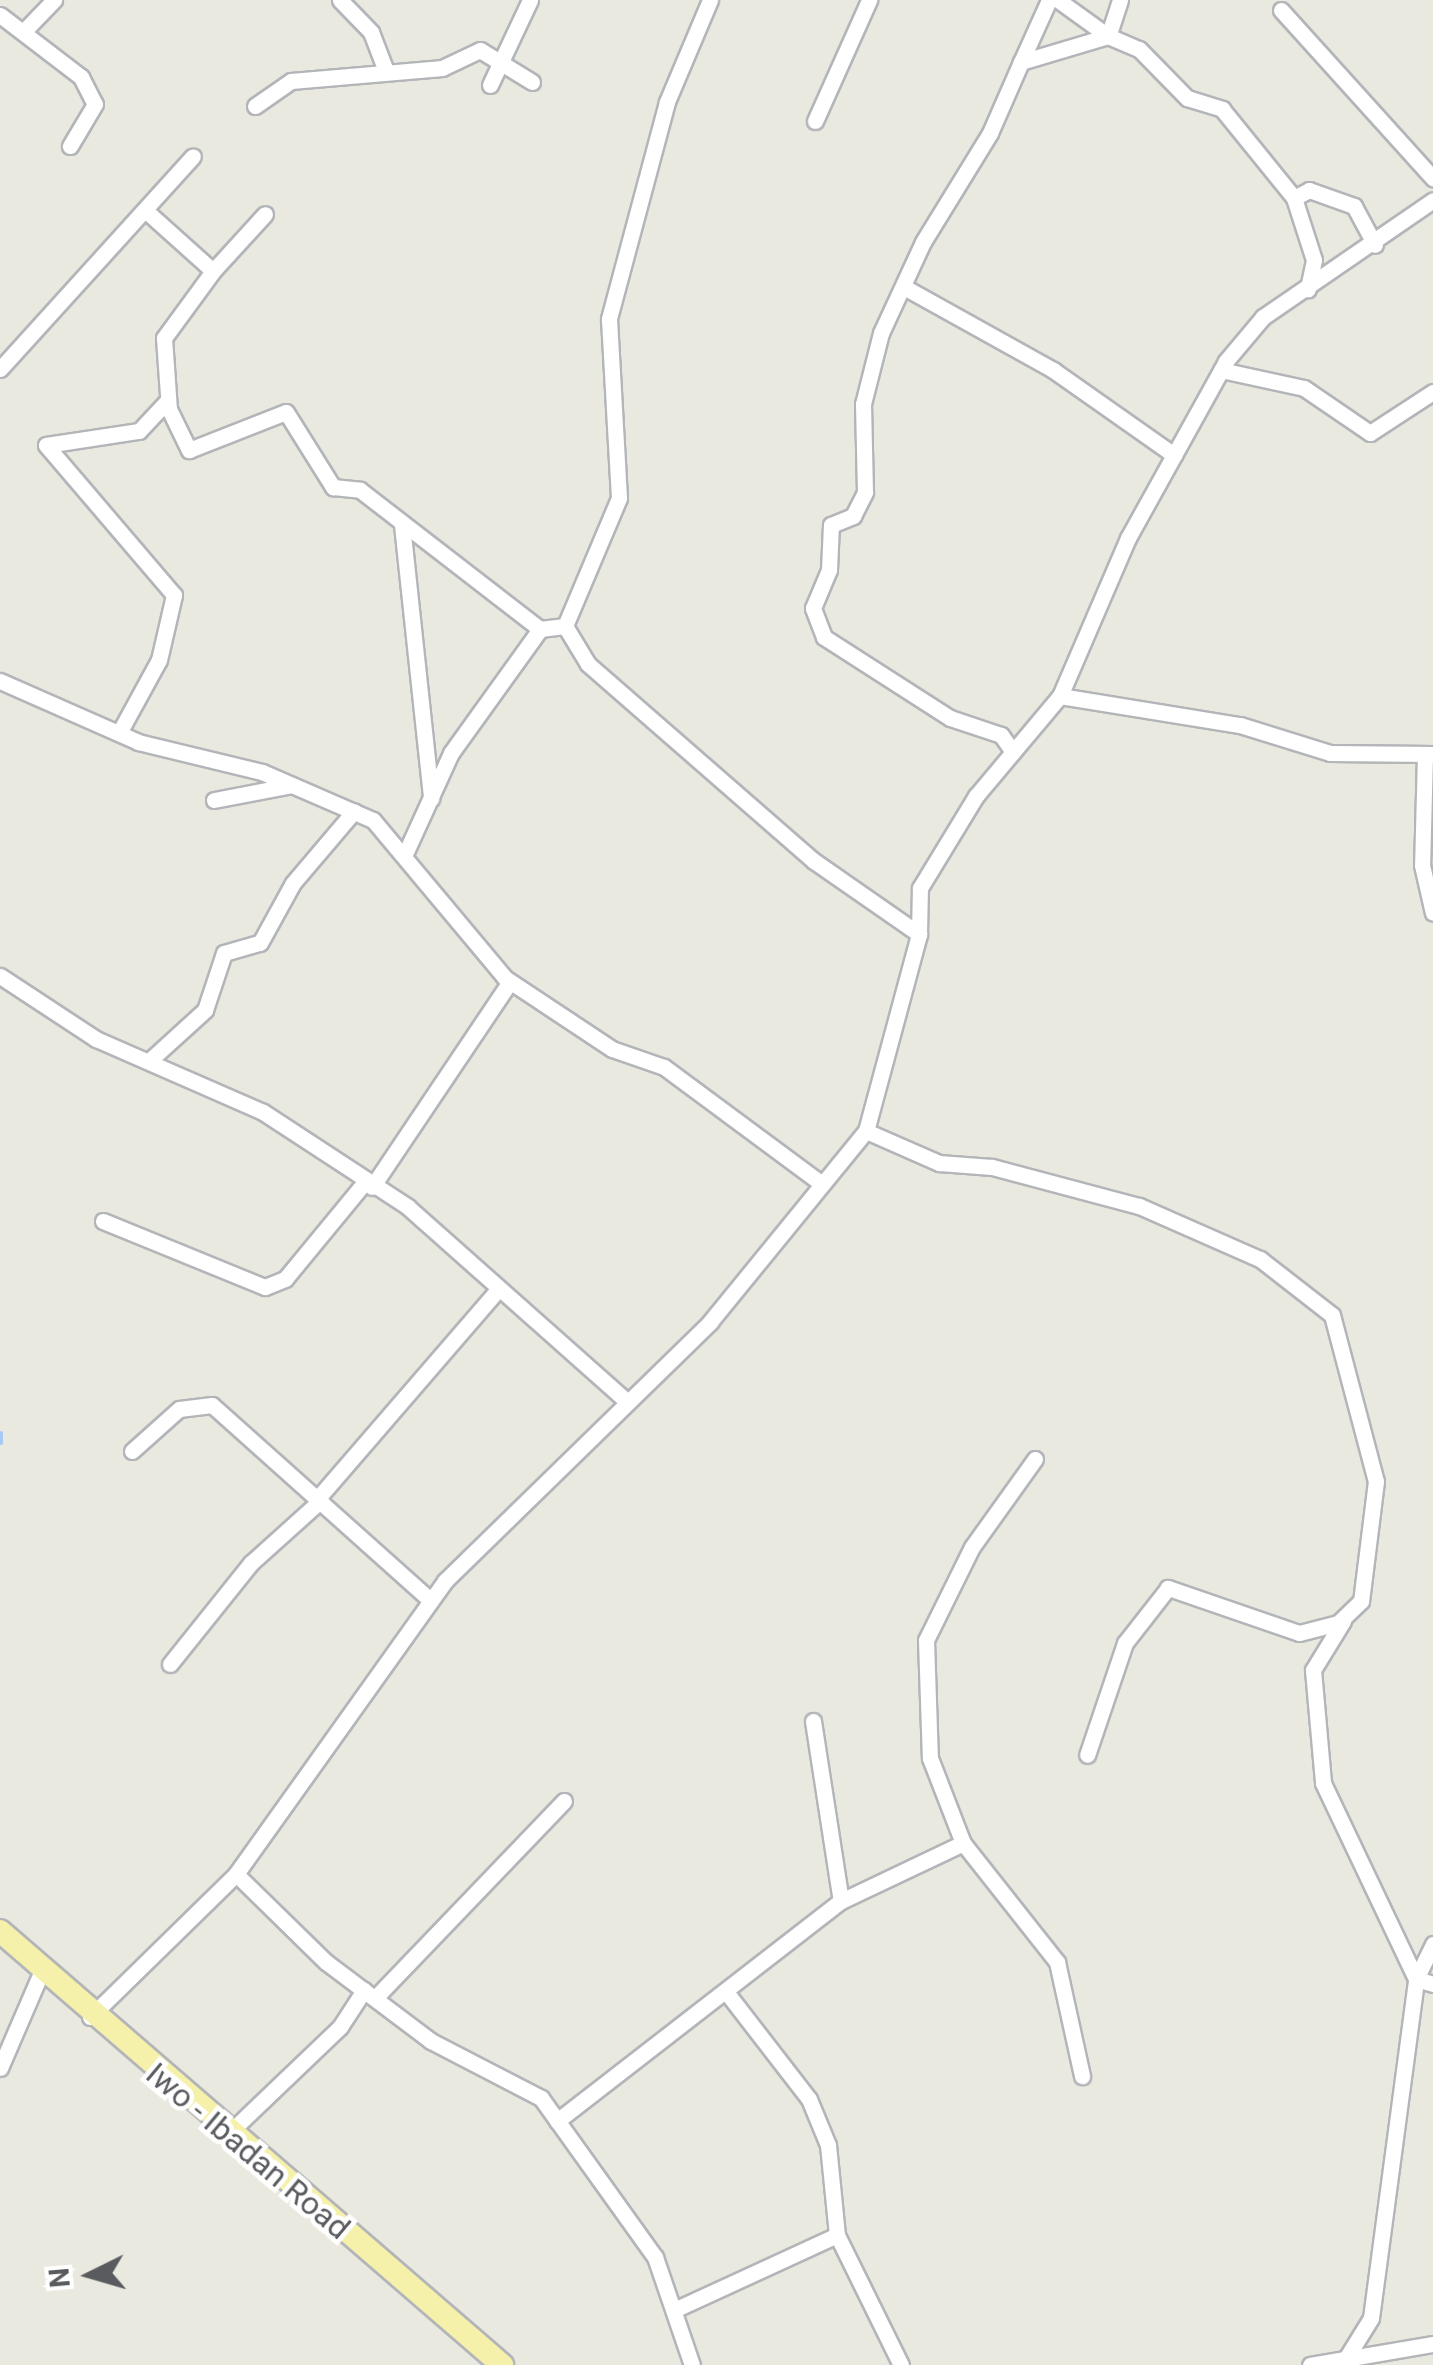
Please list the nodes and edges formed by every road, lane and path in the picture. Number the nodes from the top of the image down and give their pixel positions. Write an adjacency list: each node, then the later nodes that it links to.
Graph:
1 (54, 0): 11 (street)
2 (340, 0): 15 (street)
3 (530, 0): 13 (street)
4 (710, 0): 37 (street)
5 (869, 0): 19 (street)
6 (1050, 0): 14 (street)
7 (1058, 0): 12 (street)
8 (1120, 0): 12 (street)
9 (1282, 10): 22 (street)
10 (0, 15): 11 (street)
11 (25, 30): 20 (street)
12 (1108, 36): 14 (street); 23 (street)
13 (498, 60): 15 (street); 16 (street); 17 (street)
14 (1020, 62): 29 (street)
15 (386, 71): 18 (street)
16 (532, 82)
17 (490, 85)
18 (255, 106)
19 (816, 121)
20 (70, 146)
21 (193, 156): 25 (street)
22 (1433, 178)
23 (1294, 198): 27 (street); 30 (street)
24 (1433, 200): 27 (street)
25 (145, 210): 28 (street); 31 (street)
26 (265, 214): 28 (street)
27 (1375, 245): 30 (street)
28 (213, 270): 34 (street)
29 (904, 287): 35 (street); 42 (street)
30 (1308, 289): 32 (street)
31 (0, 369)
32 (1221, 370): 33 (street); 35 (street)
33 (1433, 392)
34 (168, 400): 36 (street); 41 (street)
35 (1174, 455): 40 (street)
36 (402, 525): 38 (street); 45 (street)
37 (566, 626): 38 (street); 50 (street)
38 (540, 629): 45 (street)
39 (0, 682): 41 (street)
40 (1060, 696): 42 (street); 43 (street)
41 (119, 734): 44 (street)
42 (1013, 752): 50 (street)
43 (1429, 754): 49 (street)
44 (292, 785): 46 (street); 47 (street)
45 (430, 798): 48 (street)
46 (214, 800)
47 (354, 811): 48 (street); 53 (street)
48 (405, 854): 52 (street)
49 (1433, 913)
50 (919, 934): 54 (street)
51 (0, 976): 53 (street)
52 (510, 982): 55 (street); 56 (street)
53 (149, 1062): 56 (street)
54 (866, 1131): 55 (street); 64 (street)
55 (818, 1181): 59 (street)
56 (368, 1185): 57 (street); 58 (street)
57 (103, 1221)
58 (499, 1288): 59 (street); 62 (street)
59 (625, 1400): 63 (street)
60 (132, 1452): 62 (street)
61 (1035, 1459): 69 (street)
62 (320, 1499): 63 (street); 65 (street)
63 (430, 1600): 70 (street)
64 (1346, 1616): 67 (street); 75 (street)
65 (170, 1664)
66 (813, 1721): 71 (street)
67 (1087, 1755)
68 (564, 1801): 78 (street)
69 (963, 1843): 71 (street); 81 (street)
70 (236, 1874): 78 (street); 79 (street)
71 (841, 1901): 77 (street)
72 (0, 1931): 74 (main road, Iwo - Ibadan Road)
73 (1433, 1944): 75 (street)
74 (44, 1966): 79 (main road, Iwo - Ibadan Road); 80 (street)
75 (1416, 1980): 76 (street); 87 (street)
76 (1433, 1984)
77 (728, 1993): 82 (street); 84 (street)
78 (370, 1994): 82 (street); 83 (street)
79 (90, 2017): 83 (main road, Iwo - Ibadan Road)
80 (0, 2068)
81 (1082, 2076)
82 (558, 2122): 85 (street)
83 (228, 2134): 88 (main road, Iwo - Ibadan Road)
84 (837, 2234): 85 (street); 90 (street)
85 (674, 2310): 89 (street)
86 (1433, 2344): 87 (street)
87 (1342, 2364): 91 (street)
88 (502, 2365)
89 (692, 2365)
90 (900, 2365)
91 (1310, 2365)

